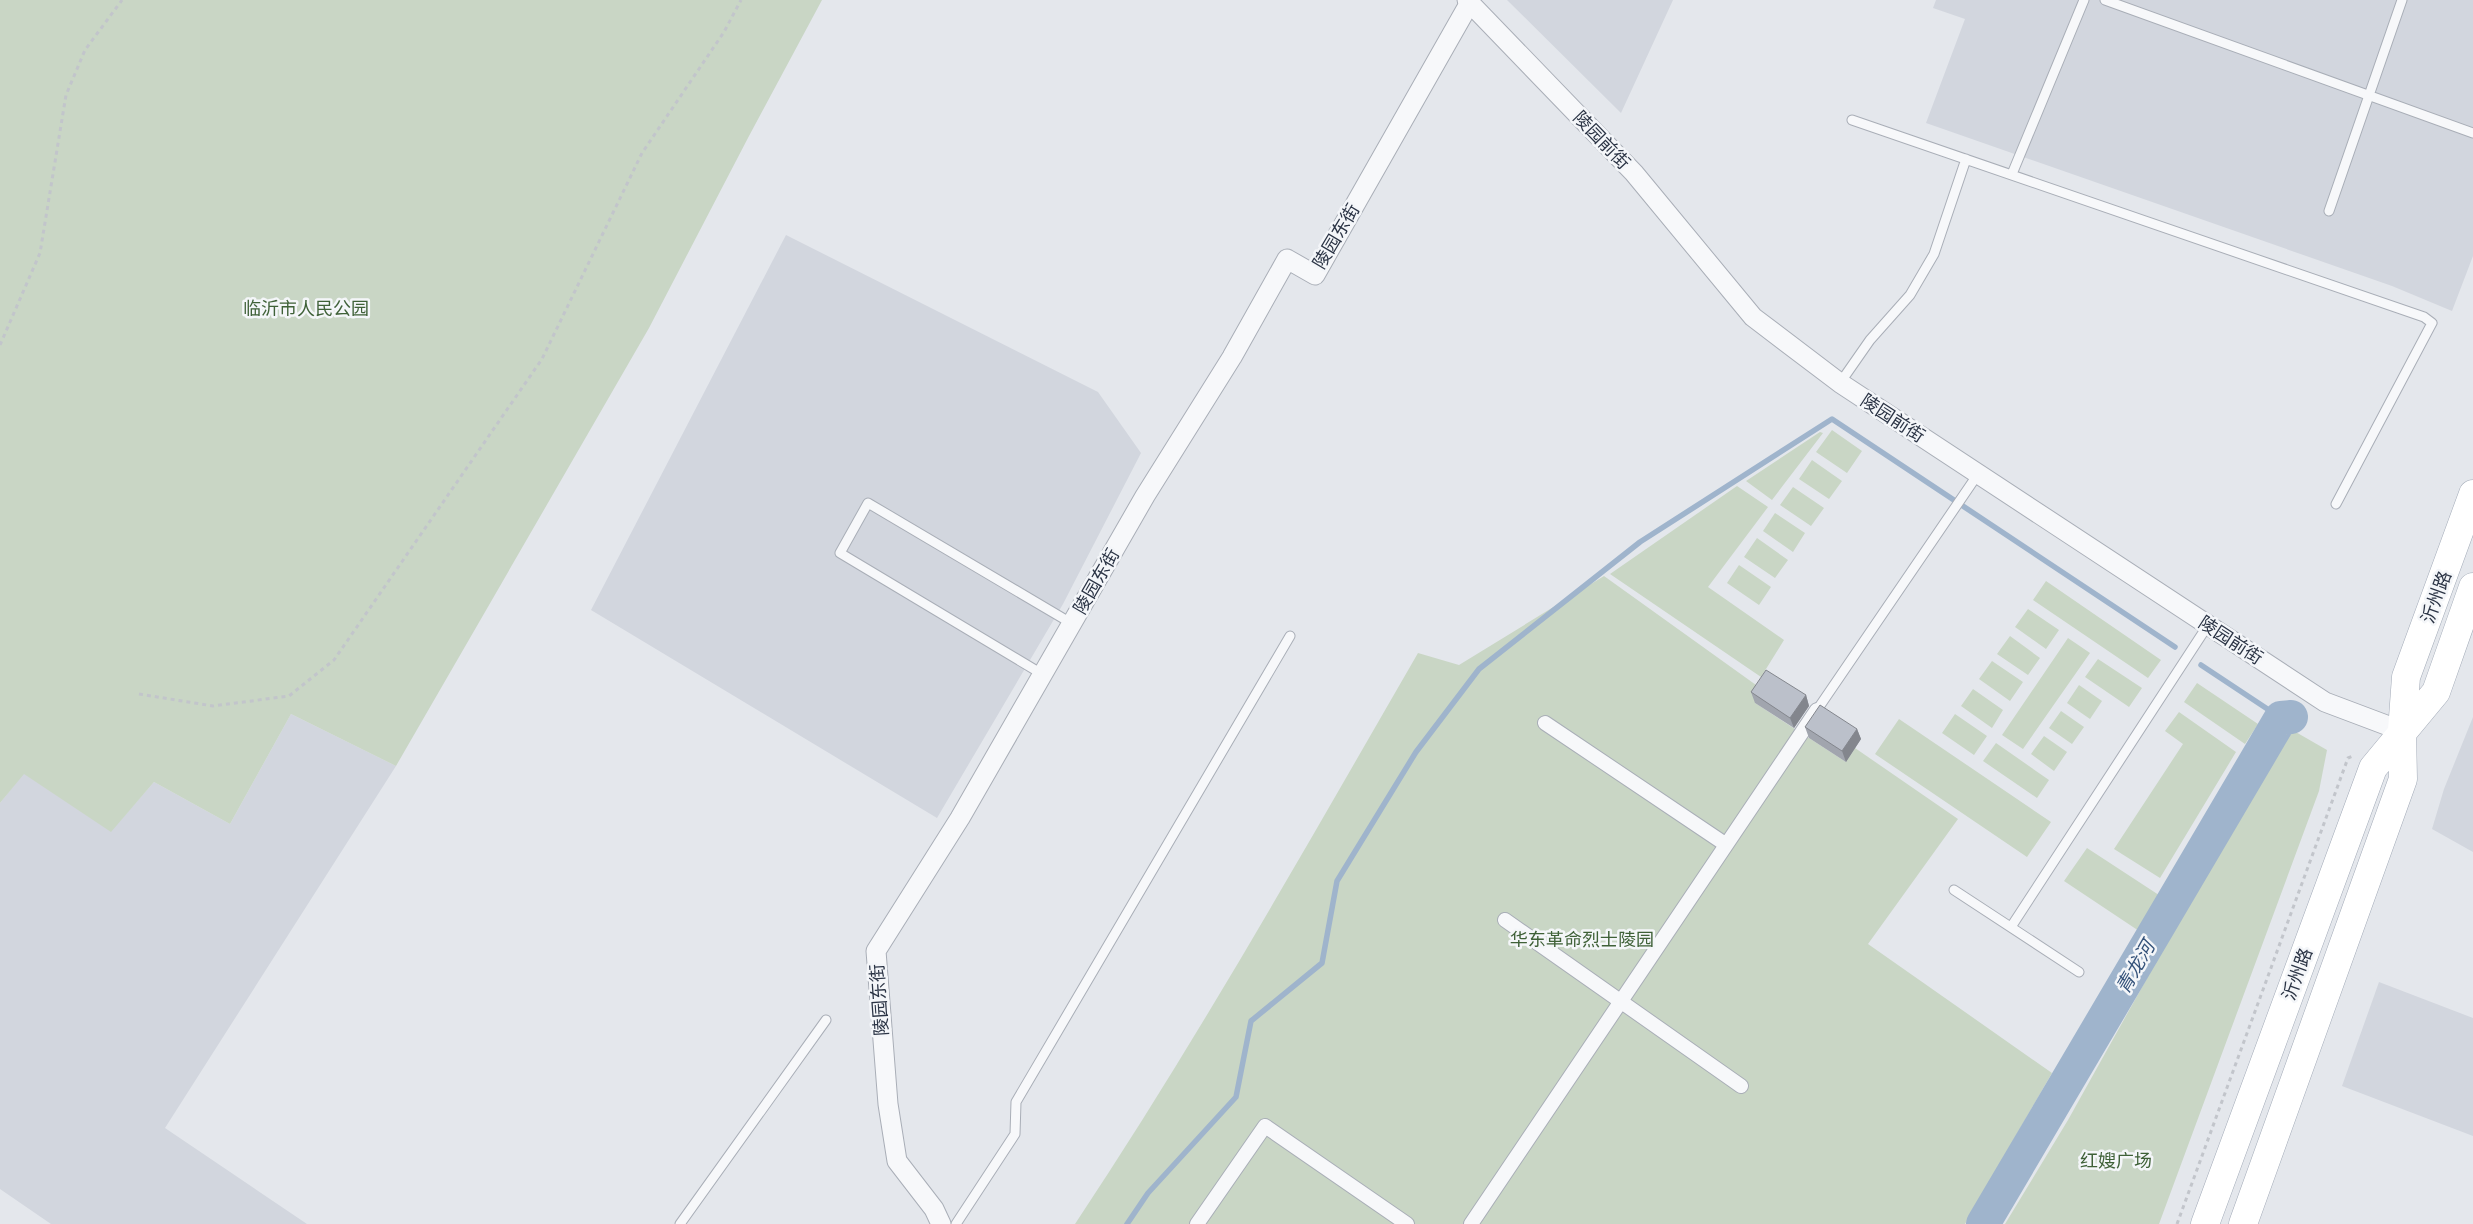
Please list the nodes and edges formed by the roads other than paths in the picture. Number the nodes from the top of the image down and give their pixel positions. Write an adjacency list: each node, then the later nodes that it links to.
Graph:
1 (2084, 0): 9 (lane)
2 (2105, 0): 5 (lane)
3 (2402, 0): 5 (lane)
4 (1469, 1): 11 (street, 陵园前街); 16 (street, 陵园东街)
5 (2369, 96): 7 (lane); 10 (lane)
6 (1852, 120): 8 (lane)
7 (2473, 133)
8 (1966, 159): 9 (lane); 11 (lane)
9 (2012, 174): 14 (lane)
10 (2329, 212)
11 (1840, 383): 12 (street, 陵园前街)
12 (1978, 474): 17 (street, 陵园前街); 20 (lane)
13 (2473, 494): 22 (main road, 沂州路)
14 (2336, 504)
15 (2473, 587): 22 (main road, 沂州路)
16 (1071, 624): 19 (street, 陵园东街); 19 (lane)
17 (2208, 625): 22 (street, 陵园前街); 26 (lane)
18 (1290, 636): 33 (lane)
19 (1042, 674): 32 (street, 陵园东街)
20 (1817, 710): 23 (street)
21 (1545, 723): 23 (street)
22 (2402, 731): 37 (main road, 沂州路); 38 (main road, 沂州路)
23 (1725, 844): 28 (street)
24 (1954, 890): 26 (lane)
25 (1505, 920): 28 (street)
26 (2011, 927): 27 (lane)
27 (2079, 972)
28 (1619, 1001): 30 (street); 36 (street)
29 (826, 1020): 31 (lane)
30 (1740, 1086)
31 (680, 1224)
32 (940, 1224)
33 (956, 1224)
34 (1197, 1224): 35 (street)
35 (1407, 1224)
36 (1471, 1224)
37 (2205, 1224)
38 (2243, 1224)

